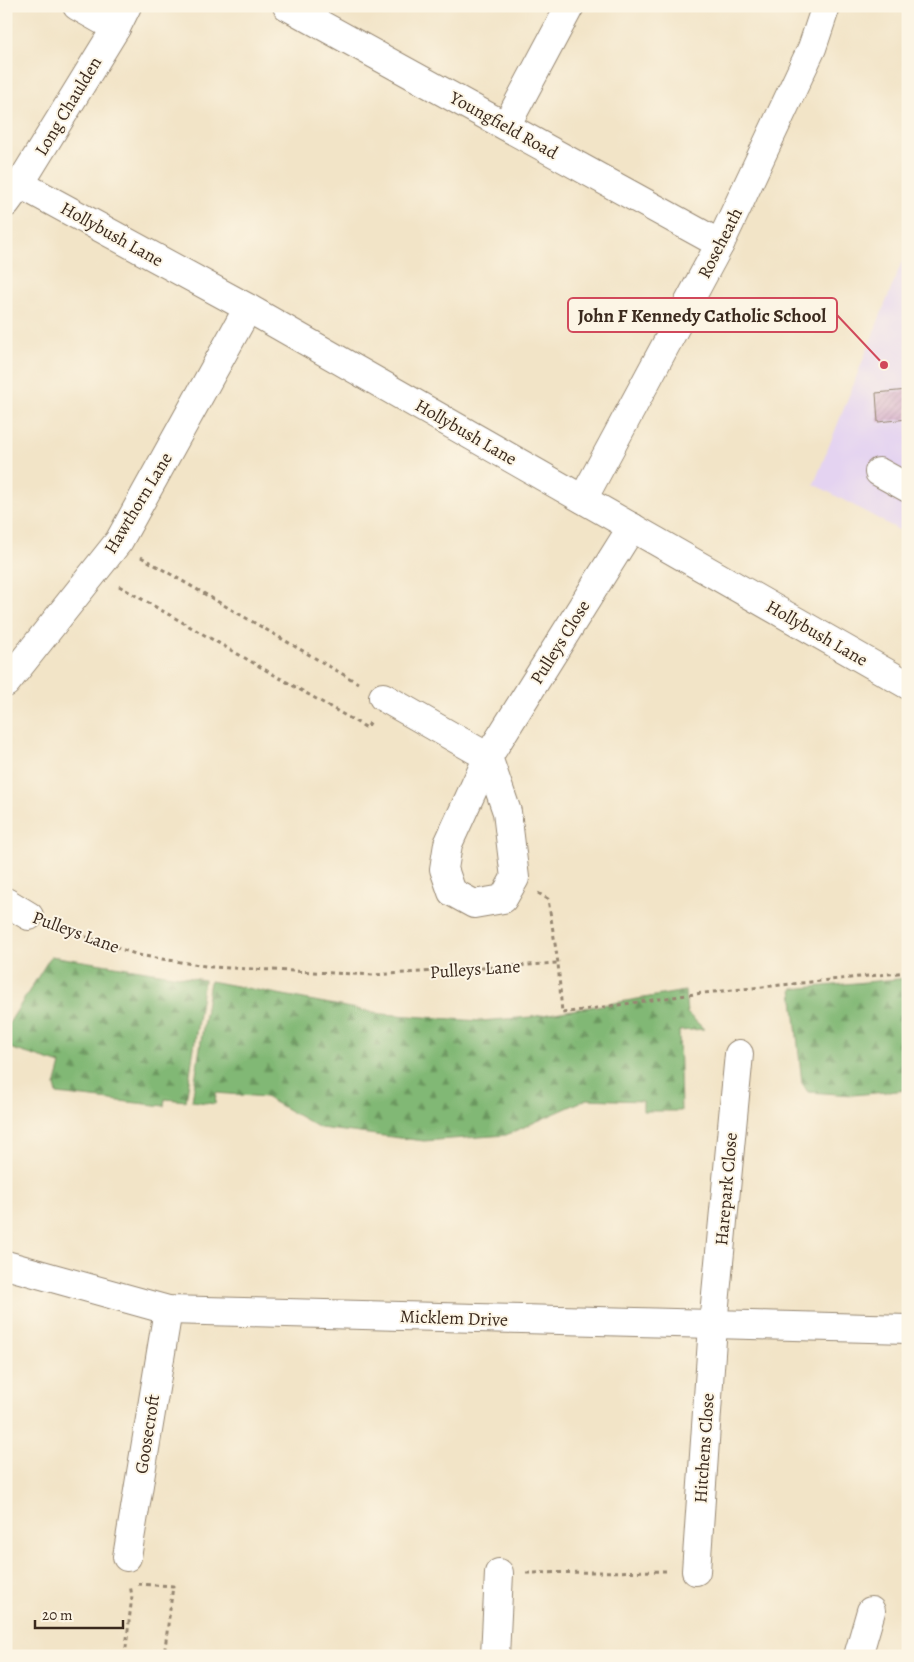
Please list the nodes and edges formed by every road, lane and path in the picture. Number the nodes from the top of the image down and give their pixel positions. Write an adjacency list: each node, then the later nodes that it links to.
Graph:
1 (76, 6): 5 (street)
2 (287, 6): 6 (street, Youngfield Road)
3 (570, 6): 6 (street)
4 (826, 6): 8 (street, Roseheath)
5 (122, 17): 7 (street, Long Chaulden)
6 (506, 126): 8 (street, Youngfield Road)
7 (13, 194): 9 (street, Hollybush Lane)
8 (720, 244): 12 (street, Roseheath)
9 (248, 308): 12 (street, Hollybush Lane); 14 (street, Hawthorn Lane)
10 (879, 472): 11 (street)
11 (908, 488)
12 (583, 499): 13 (street, Hollybush Lane)
13 (632, 527): 17 (street, Hollybush Lane); 19 (street, Pulleys Close)
14 (119, 541): 15 (street, Hawthorn Lane); 18 (path)
15 (94, 572): 16 (street, Hawthorn Lane); 18 (path)
16 (6, 683)
17 (908, 686)
18 (383, 697): 19 (street)
19 (488, 757): 20 (street); 20 (street, Pulleys Close)
20 (515, 878): 22 (path)
21 (17, 909): 22 (path, Pulleys Lane)
22 (558, 963): 23 (path)
23 (908, 972)
24 (739, 1054): 27 (street, Harepark Close)
25 (6, 1265): 26 (street, Micklem Drive)
26 (168, 1310): 27 (street, Micklem Drive); 29 (street, Goosecroft)
27 (713, 1325): 28 (street, Micklem Drive); 30 (street, Hitchens Close)
28 (908, 1329)
29 (127, 1557)
30 (696, 1571): 31 (path)
31 (499, 1573): 35 (street)
32 (871, 1611): 36 (street)
33 (125, 1656): 34 (path)
34 (164, 1656)
35 (495, 1656)
36 (858, 1656)

